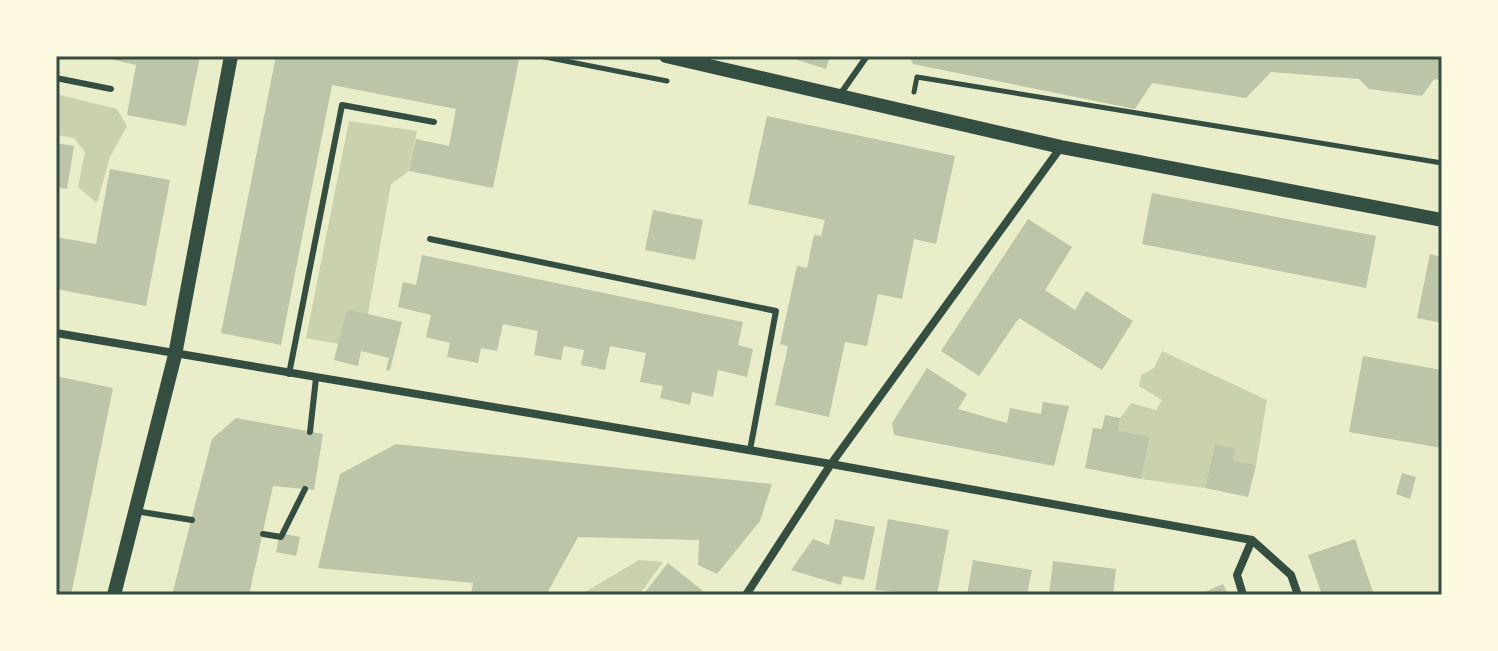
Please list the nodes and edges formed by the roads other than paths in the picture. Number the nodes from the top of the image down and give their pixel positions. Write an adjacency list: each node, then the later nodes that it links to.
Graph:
1 (231, 56): 12 (street)
2 (666, 56): 6 (street)
3 (867, 56): 6 (lane)
4 (56, 78): 5 (lane)
5 (111, 89)
6 (838, 96): 8 (street)
7 (434, 122): 13 (lane)
8 (1061, 147): 9 (street); 17 (street)
9 (1442, 220)
10 (430, 239): 16 (lane)
11 (56, 333): 12 (street)
12 (175, 355): 13 (street); 19 (street)
13 (289, 374): 14 (street)
14 (316, 378): 15 (lane); 16 (street)
15 (310, 432)
16 (750, 450): 17 (street)
17 (831, 464): 22 (street); 24 (street)
18 (305, 489): 21 (lane)
19 (135, 511): 20 (lane); 23 (street)
20 (192, 520)
21 (263, 534)
22 (1252, 540): 25 (street); 26 (street)
23 (114, 595)
24 (746, 595)
25 (1243, 595)
26 (1298, 595)

